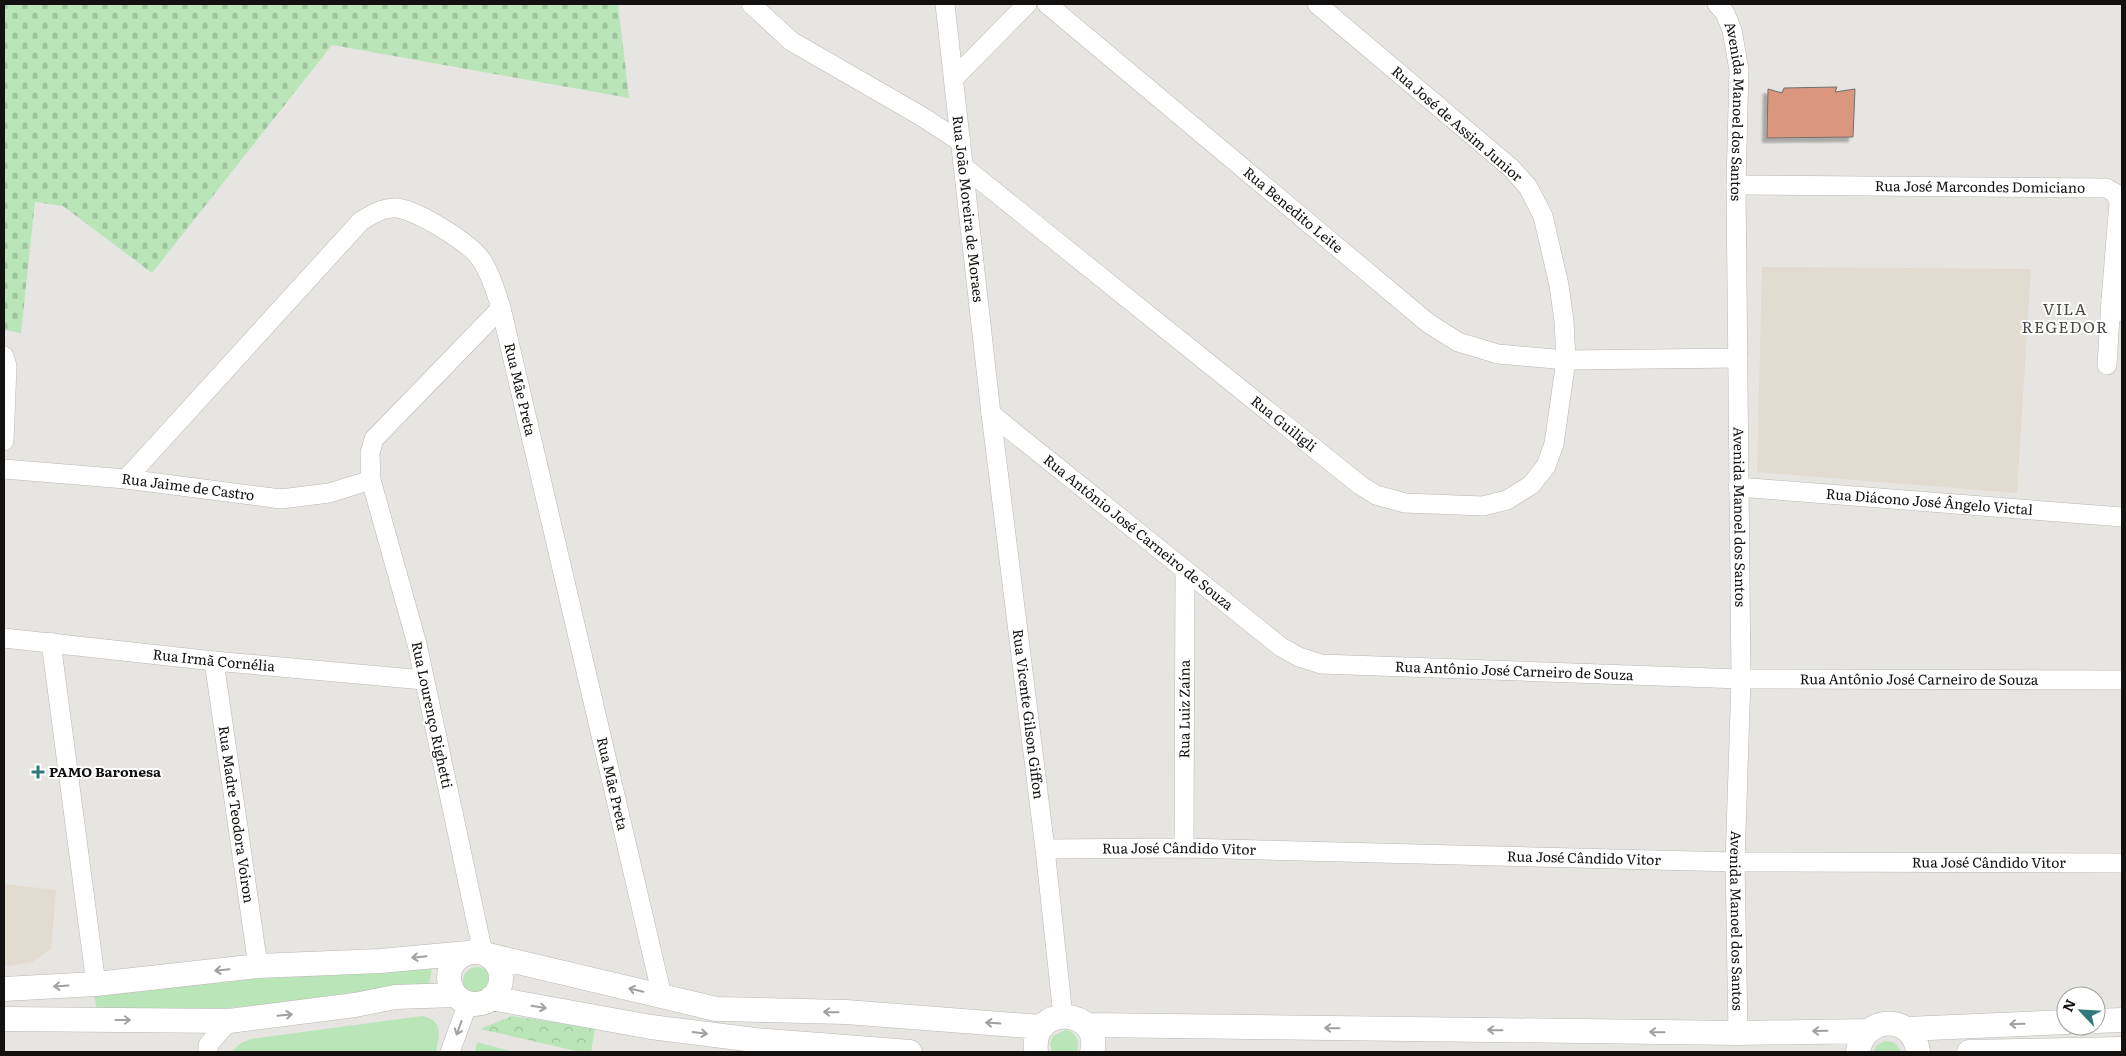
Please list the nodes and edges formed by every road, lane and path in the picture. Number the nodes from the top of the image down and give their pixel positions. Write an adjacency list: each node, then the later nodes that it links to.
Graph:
1 (751, 4): 8 (street)
2 (945, 4): 7 (street, Rua João Moreira de Moraes)
3 (1027, 4): 7 (street)
4 (1047, 4): 15 (street, Rua Benedito Leite)
5 (1317, 4): 15 (street, Rua José de Assim Junior)
6 (1717, 4): 10 (street, Avenida Manoel dos Santos)
7 (955, 77): 8 (street, Rua João Moreira de Moraes)
8 (961, 142): 9 (street, Rua João Moreira de Moraes)
9 (964, 167): 15 (street, Rua Guiligli); 17 (street, Rua João Moreira de Moraes)
10 (1736, 185): 11 (street, Rua José Marcondes Domiciano); 14 (street, Avenida Manoel dos Santos)
11 (2117, 306): 16 (street, Rua José Marcondes Domiciano)
12 (501, 308): 20 (street, Rua Mãe Preta); 21 (street, Rua Lourenço Righetti); 40 (street, Rua Mãe Preta)
13 (4, 356): 18 (street)
14 (1738, 358): 15 (street, Rua Benedito Leite); 22 (street, Avenida Manoel dos Santos)
15 (1566, 360)
16 (2107, 365)
17 (991, 414): 24 (street, Rua Antônio José Carneiro de Souza); 32 (street, Rua Vicente Gilson Giffon)
18 (4, 441)
19 (4, 469): 20 (street, Rua Jaime de Castro)
20 (126, 479): 21 (street, Rua Jaime de Castro)
21 (371, 480): 29 (street, Rua Lourenço Righetti)
22 (1738, 487): 23 (street, Rua Diácono José Ângelo Victal); 28 (street, Avenida Manoel dos Santos)
23 (2122, 517)
24 (1185, 570): 28 (street, Rua Antônio José Carneiro de Souza); 31 (street, Rua Luiz Zaína)
25 (4, 638): 26 (street, Rua Irmã Cornélia)
26 (51, 642): 27 (street, Rua Irmã Cornélia); 37 (street)
27 (214, 661): 29 (street, Rua Irmã Cornélia); 36 (street, Rua Madre Teodora Voiron)
28 (1741, 679): 30 (street, Rua Antônio José Carneiro de Souza); 33 (street, Avenida Manoel dos Santos)
29 (424, 680): 35 (street, Rua Lourenço Righetti)
30 (2122, 680)
31 (1184, 848): 32 (street, Rua José Cândido Vitor); 33 (street, Rua José Cândido Vitor)
32 (1045, 849): 47 (street, Rua Vicente Gilson Giffon)
33 (1735, 862): 34 (street, Rua José Cândido Vitor); 53 (street, Avenida Manoel dos Santos)
34 (2122, 863)
35 (480, 954): 36 (main road, one-way to 36); 40 (main road, one-way to 35); 41 (main road); 42 (main road)
36 (258, 966): 37 (main road, one-way to 37)
37 (96, 984): 38 (main road, one-way to 38)
38 (36, 988): 39 (main road); 44 (main road)
39 (4, 989)
40 (662, 996): 47 (main road, one-way to 40)
41 (491, 998): 42 (main road); 57 (main road, one-way to 57)
42 (462, 999): 45 (main road, one-way to 42); 56 (street, one-way to 56)
43 (4, 1019): 44 (main road)
44 (39, 1020): 45 (main road, one-way to 45)
45 (229, 1020): 55 (street)
46 (2122, 1020): 48 (main road)
47 (1052, 1021): 50 (main road); 58 (main road)
48 (2106, 1021)
49 (2056, 1022): 51 (main road, one-way to 51)
50 (1087, 1025): 53 (main road, one-way to 50); 59 (main road)
51 (1906, 1029): 52 (main road); 61 (main road)
52 (1868, 1031): 53 (main road, one-way to 53); 60 (main road)
53 (1738, 1033)
54 (2122, 1049): 62 (main road)
55 (208, 1052)
56 (450, 1052)
57 (910, 1052)
58 (1036, 1052)
59 (1092, 1052)
60 (1858, 1052)
61 (1918, 1052)
62 (1970, 1052)

